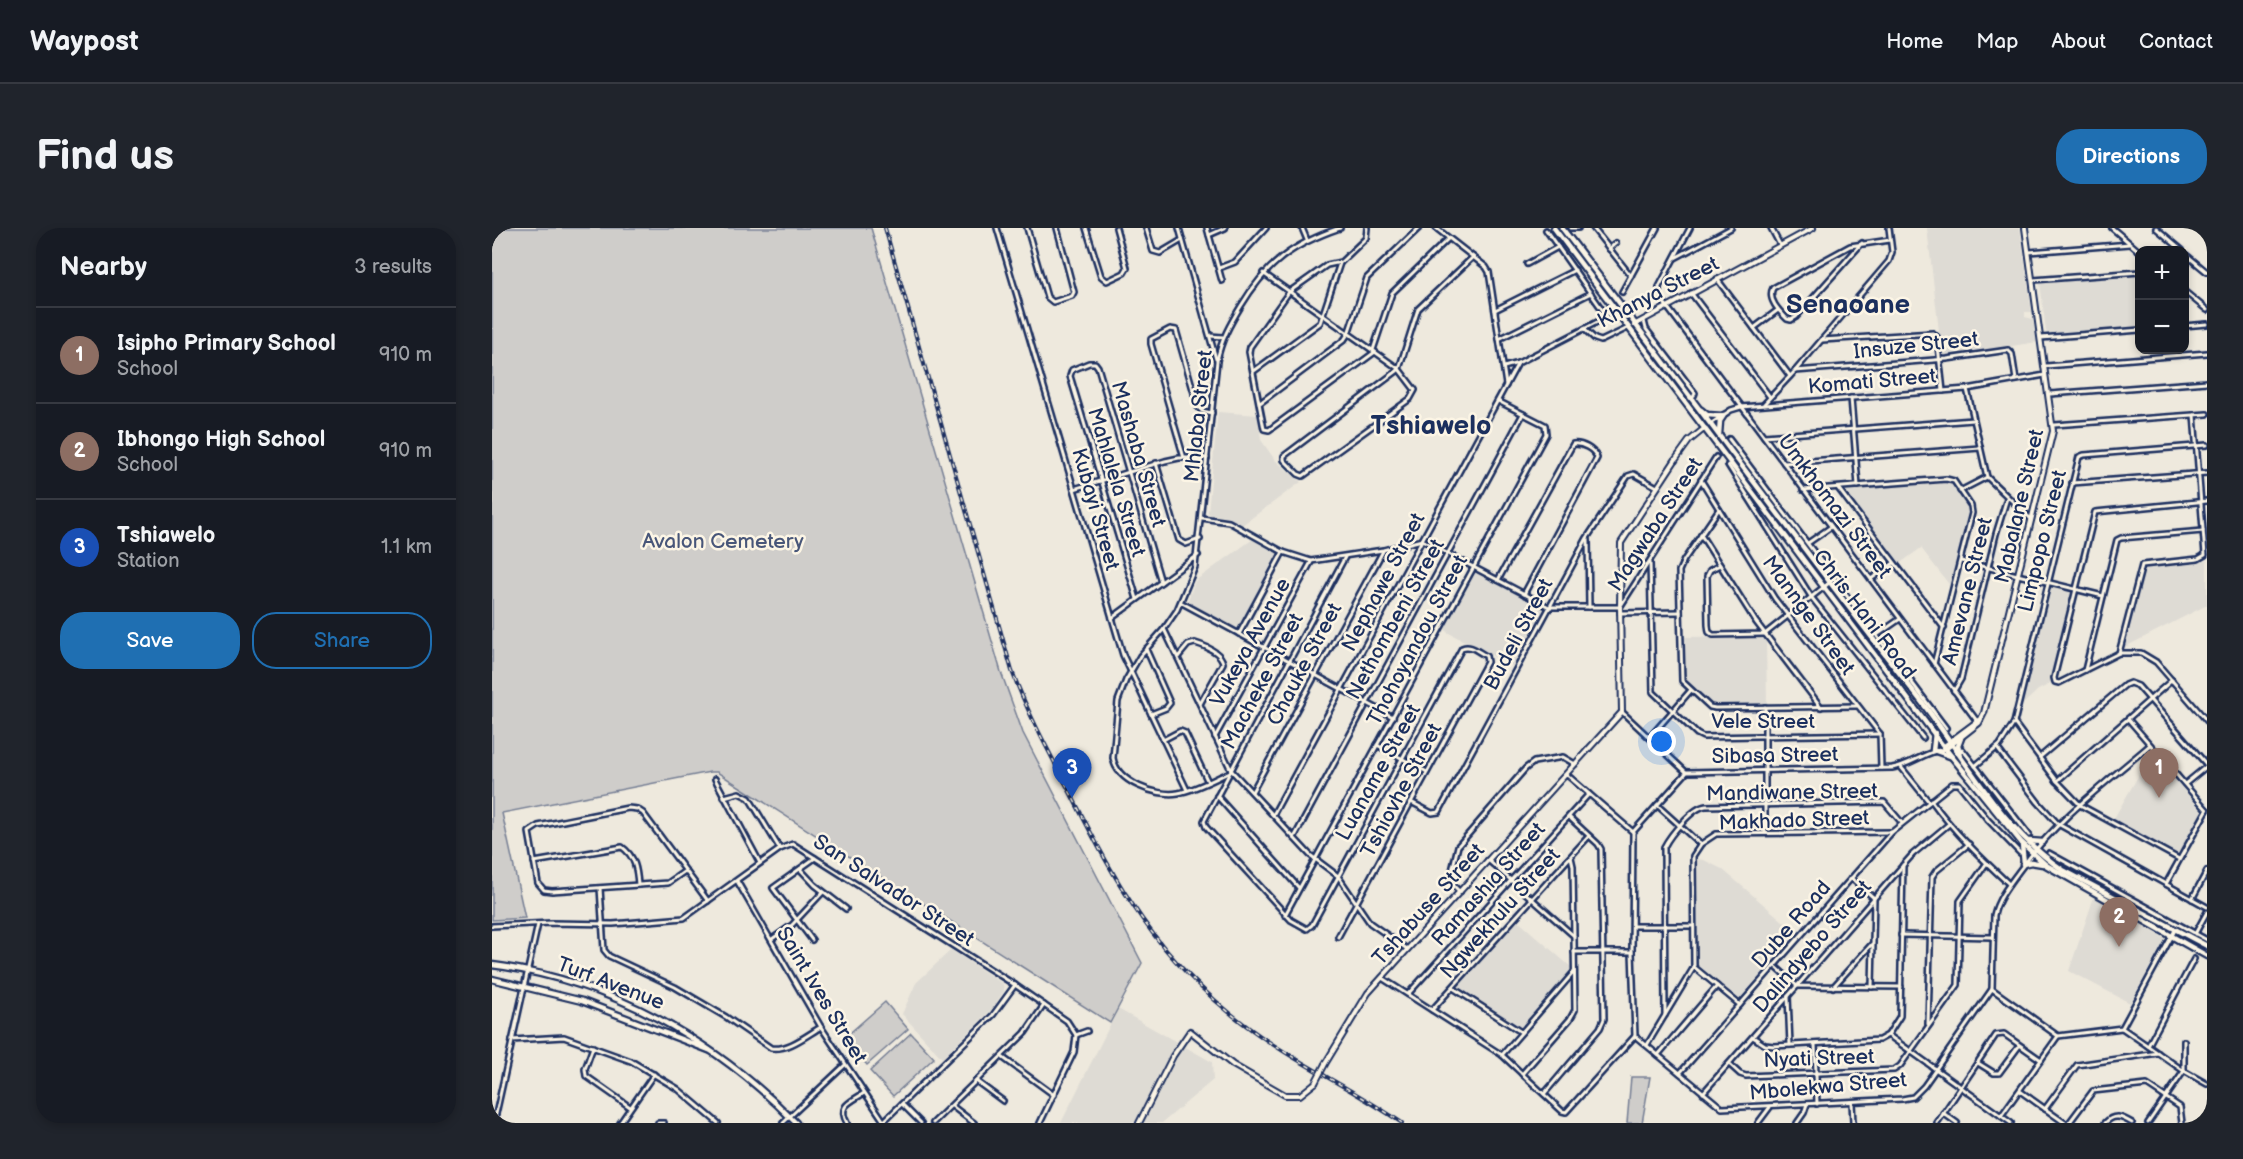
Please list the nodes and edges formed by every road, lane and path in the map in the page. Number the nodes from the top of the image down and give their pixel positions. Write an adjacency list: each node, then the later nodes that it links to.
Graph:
1 (997, 228): 145 (street, Kubayi Street)
2 (1027, 228): 3 (street)
3 (1057, 228)
4 (1086, 228): 5 (street)
5 (1116, 228)
6 (1146, 228): 37 (street)
7 (1179, 228): 37 (street)
8 (1207, 228): 35 (street)
9 (1225, 228): 35 (street)
10 (1266, 228): 54 (street)
11 (1302, 228): 38 (street)
12 (1340, 228): 38 (street, Mhlaba Street)
13 (1367, 228): 52 (street)
14 (1419, 228): 81 (street)
15 (1436, 228): 36 (street)
16 (1554, 228): 77 (main road, Chris Hani Road)
17 (1562, 228): 74 (main road, Chris Hani Road)
18 (1571, 228): 19 (street)
19 (1578, 228)
20 (1593, 228): 47 (street)
21 (1657, 228): 59 (street)
22 (1690, 228): 51 (street)
23 (1722, 228): 33 (street)
24 (1731, 228): 33 (street)
25 (1771, 228): 43 (street)
26 (1813, 228): 43 (street, Khanya Street)
27 (1889, 228): 39 (street)
28 (2025, 228): 48 (street, Mabalane Street)
29 (2112, 228): 42 (street)
30 (2156, 228): 44 (street)
31 (2200, 228): 34 (street)
32 (1546, 230): 45 (street)
33 (1719, 234): 51 (street)
34 (2207, 234)
35 (1209, 235): 54 (street)
36 (1448, 239): 49 (street); 87 (street)
37 (1182, 240): 82 (street)
38 (1307, 240): 58 (street, Mhlaba Street)
39 (1890, 240): 41 (street); 86 (street)
40 (1616, 243): 47 (street)
41 (1862, 243): 70 (street); 70 (street)
42 (2130, 244): 46 (street); 48 (street)
43 (1780, 245): 60 (street, Khanya Street)
44 (2176, 246)
45 (1558, 247): 53 (street); 55 (street)
46 (2135, 248)
47 (1609, 249): 59 (street)
48 (2029, 252): 61 (street, Mabalane Street)
49 (1473, 257): 69 (street); 94 (street)
50 (2189, 257): 57 (street)
51 (1673, 259): 68 (street)
52 (1341, 262): 63 (street); 72 (street)
53 (1527, 264)
54 (1219, 268): 62 (street)
55 (1575, 270): 65 (street); 69 (street)
56 (2135, 272): 61 (street)
57 (2207, 272)
58 (1263, 273): 63 (street); 83 (street, Mhlaba Street)
59 (1630, 276): 64 (street)
60 (1717, 279): 66 (street, Khanya Street); 78 (street)
61 (2033, 280): 84 (street, Mabalane Street)
62 (1222, 281)
63 (1288, 292): 72 (street); 95 (street)
64 (1622, 292)
65 (1591, 293): 79 (street); 85 (street)
66 (1691, 293): 68 (street, Khanya Street); 106 (street)
67 (2189, 295): 71 (street)
68 (1666, 307): 73 (street, Khanya Street); 112 (street, Umkhomazi Street)
69 (1495, 310): 85 (street)
70 (1778, 310): 78 (street)
71 (2207, 310)
72 (1323, 318): 81 (street); 95 (street)
73 (1644, 319): 74 (street, Khanya Street); 109 (street)
74 (1635, 324): 77 (street, Khanya Street); 109 (main road, Chris Hani Road)
75 (2207, 324): 76 (street)
76 (2189, 326)
77 (1628, 328): 79 (street, Khanya Street); 120 (main road, Chris Hani Road)
78 (1754, 328): 99 (street)
79 (1584, 329): 91 (street)
80 (2135, 330): 84 (street)
81 (1348, 334): 87 (street); 110 (street)
82 (1210, 336): 83 (street); 90 (street)
83 (1223, 338): 90 (street, Mhlaba Street)
84 (2041, 338): 92 (street, Mabalane Street)
85 (1499, 339): 93 (street)
86 (1822, 340): 89 (street); 96 (street)
87 (1374, 351): 94 (street); 110 (street)
88 (2207, 353): 92 (street)
89 (1939, 360): 96 (street, Insuze Street); 100 (street, Insuze Street); 104 (street)
90 (1217, 361): 113 (street, Mhlaba Street)
91 (1518, 363): 93 (street); 102 (street, Nephawe Street)
92 (2046, 366): 98 (street, Mabalane Street)
93 (1504, 367): 102 (street)
94 (1399, 369): 94 (street)
95 (1254, 371): 110 (street)
96 (1795, 371): 99 (street)
97 (1070, 373): 135 (street, Mashaba Street); 139 (street, Mahlalela Street)
98 (2047, 374): 100 (street, Komati Street); 105 (street, Mabalane Street)
99 (1790, 376): 106 (street)
100 (2016, 380): 103 (street, Komati Street)
101 (2207, 382): 105 (street)
102 (1506, 387): 108 (street, Nephawe Street)
103 (1967, 389): 104 (street, Komati Street); 118 (street)
104 (1943, 391): 107 (street, Komati Street)
105 (2050, 394): 119 (street, Mabalane Street)
106 (1770, 397): 111 (street)
107 (1851, 398): 111 (street, Komati Street); 121 (street)
108 (1498, 400): 114 (street, Thohoyandou Street); 159 (street, Nephawe Street)
109 (1693, 402): 116 (main road); 120 (main road, Chris Hani Road)
110 (1259, 403)
111 (1764, 404): 112 (street, Komati Street)
112 (1741, 407): 116 (street, Komati Street); 122 (street, Umkhomazi Street)
113 (1212, 412): 129 (street); 130 (street, Mhlaba Street)
114 (1523, 414): 163 (street, Nethombeni Street); 171 (street, Thohoyandou Street)
115 (2207, 414): 117 (street)
116 (1723, 415): 120 (street, Komati Street); 123 (main road)
117 (2194, 415): 119 (street); 126 (street)
118 (1973, 420): 121 (street); 127 (street)
119 (2054, 425): 153 (street, Mabalane Street)
120 (1707, 426): 123 (main road, Chris Hani Road); 143 (street); 179 (main road, Chris Hani Road)
121 (1853, 429): 122 (street); 131 (street)
122 (1764, 436): 132 (street, Umkhomazi Street)
123 (1719, 437): 177 (main road, Chris Hani Road)
124 (1729, 439): 160 (street)
125 (2207, 444): 126 (street, Limpopo Street)
126 (2196, 445): 137 (street); 141 (street, Limpopo Street)
127 (1980, 448): 131 (street); 138 (street)
128 (1716, 457): 140 (street, Magwaba Street)
129 (1184, 458): 130 (street); 133 (street)
130 (1207, 458): 152 (street, Mhlaba Street)
131 (1855, 458): 132 (street); 142 (street)
132 (1784, 463): 146 (street, Umkhomazi Street)
133 (1156, 464): 135 (street); 158 (street)
134 (1728, 465): 183 (street, Chris Hani Road)
135 (1128, 472): 139 (street); 176 (street, Mashaba Street)
136 (2207, 473): 137 (street)
137 (2199, 474): 141 (street); 150 (street)
138 (1987, 477): 147 (street); 148 (street)
139 (1101, 480): 145 (street); 184 (street, Mahlalela Street)
140 (1701, 480): 151 (street, Mannge Street); 166 (street, Magwaba Street)
141 (2072, 483): 178 (street, Limpopo Street)
142 (1858, 486): 144 (street); 147 (street)
143 (1657, 487): 157 (street, Budeli Street); 188 (street)
144 (1838, 488): 146 (street); 169 (street)
145 (1074, 489): 193 (street, Kubayi Street)
146 (1803, 490): 154 (street, Umkhomazi Street)
147 (1960, 491): 168 (street)
148 (2007, 498): 153 (street); 172 (street, Amevane Street)
149 (2207, 501): 150 (street)
150 (2201, 502): 155 (street); 180 (street)
151 (1719, 509): 156 (street); 192 (street, Mannge Street)
152 (1202, 518): 158 (street, Mhlaba Street); 162 (street)
153 (2032, 520): 173 (street, Mabalane Street)
154 (1831, 527): 160 (street); 175 (street, Umkhomazi Street)
155 (2203, 531): 182 (street); 202 (street)
156 (1701, 535): 170 (street); 189 (street)
157 (1587, 538): 186 (street, Budeli Street); 187 (street)
158 (1200, 540): 164 (street, Mhlaba Street)
159 (1422, 540): 161 (street); 163 (street); 211 (street, Nephawe Street)
160 (1808, 543): 199 (street)
161 (1383, 550): 165 (street); 209 (street, Chauke Street)
162 (1284, 552): 167 (street); 197 (street)
163 (1448, 553): 171 (street); 215 (street, Nethombeni Street)
164 (1198, 555): 176 (street); 185 (street, Mhlaba Street)
165 (1345, 557): 167 (street); 205 (street, Macheke Street)
166 (1650, 560): 188 (street, Magwaba Street); 191 (street, Vele Street)
167 (1311, 561): 200 (street, Vukeya Avenue)
168 (1961, 561): 172 (street); 195 (street)
169 (1894, 563): 175 (street); 195 (street)
170 (1720, 565): 198 (street); 198 (street)
171 (1473, 567): 174 (street); 223 (street, Thohoyandou Street)
172 (1988, 567): 173 (street); 213 (street, Amevane Street)
173 (2019, 574): 178 (street); 226 (street, Mabalane Street)
174 (1498, 580): 181 (street); 181 (street)
175 (1870, 580): 194 (street, Umkhomazi Street)
176 (1161, 582): 184 (street)
177 (1829, 583): 179 (street); 228 (main road, Chris Hani Road)
178 (2047, 583): 180 (street); 227 (street, Limpopo Street)
179 (1824, 587): 183 (street); 230 (main road, Chris Hani Road)
180 (2075, 590): 182 (street); 207 (street)
181 (1524, 594): 186 (street)
182 (2103, 596): 207 (street)
183 (1812, 598): 192 (street); 236 (street, Chris Hani Road)
184 (1137, 599): 193 (street)
185 (1182, 603): 196 (street, Mhlaba Street); 197 (street)
186 (1550, 607): 187 (street); 268 (street, Budeli Street)
187 (1589, 607): 188 (street)
188 (1620, 607): 190 (street)
189 (1680, 612): 191 (street); 212 (street)
190 (1620, 613): 191 (street); 220 (street)
191 (1651, 613): 221 (street, Vele Street)
192 (1788, 617): 198 (street); 217 (street, Mannge Street)
193 (1112, 618): 208 (street, Kubayi Street)
194 (1900, 619): 199 (street); 206 (street, Umkhomazi Street)
195 (1944, 628): 206 (street)
196 (1164, 629): 201 (street, Mhlaba Street); 204 (street)
197 (1239, 634): 200 (street)
198 (1765, 634): 219 (street)
199 (1877, 635): 229 (street)
200 (1264, 646): 205 (street); 233 (street, Vukeya Avenue)
201 (1146, 649): 208 (street, Mhlaba Street); 222 (street)
202 (2119, 653): 207 (street); 210 (street)
203 (1485, 656): 246 (street, Luaname Street); 255 (street, Tshiovhe Street)
204 (1178, 657): 216 (street); 216 (street)
205 (1290, 661): 209 (street); 254 (street, Macheke Street)
206 (1934, 664): 213 (street, Umkhomazi Street)
207 (2085, 670)
208 (1130, 671): 222 (street, Kubayi Street); 262 (street, Mhlaba Street)
209 (1316, 675): 211 (street); 263 (street, Chauke Street)
210 (2172, 680): 214 (street); 225 (street)
211 (1341, 689): 215 (street); 273 (street, Nephawe Street)
212 (1691, 690): 218 (street); 221 (street)
213 (1954, 691): 226 (street, Umkhomazi Street)
214 (2150, 700): 224 (street); 245 (street); 250 (street)
215 (1367, 702): 223 (street); 283 (street, Nethombeni Street)
216 (1200, 705): 233 (street)
217 (1857, 706): 219 (street); 231 (street, Mannge Street)
218 (1765, 707): 219 (street); 232 (street)
219 (1821, 707)
220 (1622, 712): 234 (street); 248 (street, Tshabuse Street)
221 (1672, 712): 232 (street, Vele Street); 234 (street)
222 (1151, 714): 237 (street, Kubayi Street)
223 (1393, 717): 239 (street, Thohoyandou Street)
224 (2128, 720): 240 (street); 259 (street)
225 (2207, 721)
226 (1978, 722): 235 (street, Mabalane Street)
227 (2014, 723): 242 (street); 245 (street)
228 (1940, 726): 235 (main road); 238 (main road, Chris Hani Road)
229 (1946, 728)
230 (1935, 733): 243 (main road); 243 (main road, Chris Hani Road)
231 (1880, 734): 232 (street, Vele Street); 252 (street)
232 (1765, 736): 253 (street)
233 (1215, 737): 254 (street)
234 (1650, 737): 256 (street)
235 (1959, 737): 238 (street, Mabalane Street); 247 (main road)
236 (1923, 738)
237 (1163, 740): 260 (street); 262 (street, Kubayi Street)
238 (1952, 742): 243 (street, Mabalane Street); 247 (main road, Chris Hani Road)
239 (1377, 745): 246 (street); 295 (street, Thohoyandou Street)
240 (2150, 745): 261 (street); 271 (street)
241 (1962, 748): 249 (street)
242 (1997, 748): 249 (street); 277 (street)
243 (1940, 749): 244 (main road); 244 (main road, Chris Hani Road); 251 (street, Sibasa Street)
244 (1953, 757): 284 (main road, Chris Hani Road)
245 (2040, 757): 259 (street)
246 (1402, 759): 255 (street); 307 (street, Luaname Street)
247 (1965, 762): 284 (main road, Chris Hani Road)
248 (1575, 764): 257 (street, Tshabuse Street); 317 (street)
249 (1975, 766): 284 (street)
250 (2207, 766): 261 (street)
251 (1901, 767): 252 (street, Sibasa Street); 267 (street)
252 (1881, 768): 253 (street, Sibasa Street)
253 (1765, 770): 256 (street, Sibasa Street); 270 (street)
254 (1230, 771): 260 (street, Mhlaba Street); 263 (street); 265 (street, Macheke Street)
255 (1427, 772): 268 (street, Tshiovhe Street)
256 (1687, 772): 269 (street, Sibasa Street)
257 (1566, 774): 264 (street); 297 (street, Tshabuse Street)
258 (715, 779): 266 (street)
259 (2057, 781): 271 (street)
260 (1208, 782): 262 (street, Mhlaba Street)
261 (2185, 784): 272 (street)
262 (1187, 790)
263 (1252, 792): 273 (street)
264 (1589, 794): 274 (street, Ramashia Street); 279 (street)
265 (1217, 796): 315 (street); 326 (street, Macheke Street)
266 (724, 797): 288 (street); 299 (street)
267 (1930, 801): 275 (street, Dube Road); 276 (street); 290 (street, Dube Road)
268 (1411, 802): 322 (street, Tshiovhe Street)
269 (1657, 805): 278 (street); 279 (street, Sibasa Street)
270 (1765, 805): 275 (street, Mandiwane Street); 278 (street, Mandiwane Street); 280 (street)
271 (2080, 805): 277 (street); 296 (street)
272 (2207, 810): 296 (street)
273 (1273, 815): 283 (street)
274 (1569, 817): 282 (street); 310 (street, Ramashia Street)
275 (1902, 823): 281 (street, Dube Road)
276 (1949, 824): 287 (street); 302 (street, Dalindyebo Street)
277 (2058, 824): 285 (street); 312 (street)
278 (1680, 825): 286 (street); 333 (street, Mandiwane Street)
279 (1633, 832): 330 (street)
280 (1765, 832): 281 (street, Makhado Street); 286 (street, Makhado Street)
281 (1892, 832): 308 (street, Dube Road)
282 (1589, 836): 292 (street, Ngwekhulu Street); 350 (street)
283 (1294, 838): 295 (street)
284 (2025, 839): 285 (main road); 289 (main road, Chris Hani Road); 301 (main road)
285 (2042, 842): 289 (street); 293 (main road)
286 (1701, 844): 331 (street, Makhado Street)
287 (1969, 844): 300 (street); 338 (street)
288 (780, 849): 294 (street, San Salvador Street); 299 (street, San Salvador Street)
289 (2034, 851): 293 (main road, Chris Hani Road); 301 (street); 303 (main road, Chris Hani Road)
290 (2020, 853)
291 (2049, 853): 336 (street)
292 (1571, 857): 320 (street, Ngwekhulu Street); 337 (street)
293 (2044, 857): 334 (main road, Chris Hani Road)
294 (815, 858): 304 (street); 362 (street, San Salvador Street)
295 (1315, 859): 307 (street); 315 (street, Thohoyandou Street)
296 (2179, 859): 312 (street)
297 (1488, 860): 310 (street); 317 (street, Tshabuse Street)
298 (534, 862): 305 (street); 313 (street); 314 (street)
299 (760, 863): 309 (street, San Salvador Street)
300 (1986, 864): 311 (street); 339 (street, Nyati Street)
301 (2024, 864): 303 (main road); 311 (street)
302 (1903, 865): 318 (street, Dalindyebo Street); 335 (street)
303 (2046, 865): 340 (main road, Chris Hani Road)
304 (800, 869): 316 (street); 327 (street)
305 (685, 871): 313 (street); 321 (street)
306 (2207, 871): 319 (street)
307 (1338, 876): 322 (street); 326 (street, Luaname Street)
308 (1851, 878): 318 (street); 355 (street, Dube Road)
309 (737, 881): 321 (street, San Salvador Street); 343 (street, Saint Ives Street)
310 (1511, 881): 320 (street); 370 (street, Ramashia Street)
311 (2009, 884): 342 (street)
312 (2166, 884): 319 (street)
313 (639, 885): 314 (street)
314 (600, 887): 329 (street)
315 (1299, 888): 326 (street, Thohoyandou Street)
316 (823, 892): 324 (street); 327 (street)
317 (1460, 892): 348 (street, Tshabuse Street)
318 (1874, 897): 346 (street); 364 (street, Dalindyebo Street)
319 (2192, 899): 323 (street)
320 (1532, 900): 337 (street); 368 (street, Ngwekhulu Street)
321 (708, 901): 329 (street, San Salvador Street)
322 (1356, 903): 341 (street, Tshiovhe Street); 348 (street)
323 (2207, 907)
324 (846, 909)
325 (2207, 912): 336 (street)
326 (1285, 915)
327 (796, 920): 343 (street); 344 (street)
328 (538, 924): 329 (street, San Salvador Street); 332 (street, San Salvador Street); 357 (street)
329 (602, 924): 379 (street)
330 (1633, 926): 333 (street); 351 (street)
331 (1692, 926): 333 (street); 356 (street, Makhado Street)
332 (492, 927)
333 (1664, 927): 372 (street, Mandiwane Street)
334 (2175, 930): 340 (street); 347 (main road, Chris Hani Road)
335 (1901, 934): 338 (street); 367 (street)
336 (2195, 934): 345 (street)
337 (1574, 936): 349 (street)
338 (1930, 936): 339 (street); 378 (street)
339 (1959, 936): 342 (street); 378 (street, Nyati Street)
340 (2171, 936): 352 (main road, Chris Hani Road); 380 (street)
341 (1338, 937)
342 (1993, 937): 369 (street)
343 (771, 940): 379 (street, Saint Ives Street)
344 (812, 940)
345 (2207, 940)
346 (1873, 944): 365 (street); 366 (street)
347 (2207, 946)
348 (1407, 949): 359 (street, Tshabuse Street)
349 (1574, 952): 350 (street); 358 (street)
350 (1603, 952): 351 (street); 417 (street)
351 (1632, 952): 385 (street)
352 (2207, 956)
353 (2194, 958): 394 (street)
354 (492, 965): 357 (main road, Turf Avenue)
355 (1774, 965): 364 (street); 375 (street, Dube Road)
356 (1694, 968): 363 (street); 373 (street)
357 (528, 970): 361 (street); 396 (main road, Turf Avenue)
358 (1575, 971): 382 (street); 410 (street)
359 (1382, 978): 370 (street); 446 (street, Tshabuse Street, bridge)
360 (492, 979): 361 (main road, Turf Avenue)
361 (525, 985): 388 (street); 396 (main road, Turf Avenue)
362 (1015, 985): 374 (street, San Salvador Street); 423 (street)
363 (1717, 986): 375 (street); 400 (street)
364 (1797, 986): 365 (street); 371 (street, Dalindyebo Street)
365 (1833, 987): 366 (street)
366 (1872, 987): 367 (street)
367 (1901, 987): 384 (street)
368 (1453, 988): 376 (street, Ngwekhulu Street); 382 (street)
369 (1992, 990): 386 (street); 406 (street, Mbolekwa Street)
370 (1408, 994): 376 (street)
371 (1788, 996): 387 (street, Dalindyebo Street); 392 (street)
372 (1665, 998): 373 (street); 377 (street, Mandiwane Street)
373 (1673, 1001): 377 (street)
374 (1044, 1005): 383 (street, San Salvador Street); 401 (street)
375 (1740, 1005): 411 (street, Dube Road)
376 (1432, 1010): 399 (street)
377 (1665, 1016): 391 (street)
378 (1928, 1026): 397 (street, Nyati Street)
379 (821, 1027): 405 (street, Saint Ives Street)
380 (2122, 1028): 386 (street); 394 (street)
381 (1087, 1031): 383 (street)
382 (1521, 1032): 399 (street)
383 (1076, 1035): 419 (street)
384 (1888, 1035): 390 (street); 397 (street)
385 (1635, 1036): 391 (street, Mbolekwa Street); 417 (street)
386 (2058, 1036): 402 (street)
387 (1753, 1037): 392 (street); 404 (street, Dalindyebo Street)
388 (512, 1040): 395 (street); 434 (street)
389 (2184, 1041): 407 (street)
390 (1815, 1044): 392 (street); 408 (street)
391 (1647, 1045): 400 (street, Mbolekwa Street)
392 (1790, 1045)
393 (2019, 1045): 402 (street); 403 (street); 403 (street)
394 (2148, 1046): 398 (street)
395 (593, 1047): 409 (street); 427 (street)
396 (711, 1051): 432 (main road, Turf Avenue)
397 (1911, 1052): 406 (street); 408 (street, Nyati Street)
398 (2158, 1053): 407 (street); 429 (street)
399 (1502, 1055): 410 (street)
400 (1658, 1055): 411 (street, Mbolekwa Street)
401 (1002, 1057): 412 (street); 419 (street)
402 (2041, 1060): 415 (street)
403 (1978, 1063): 414 (street)
404 (1729, 1064): 408 (street, Nyati Street); 418 (street, Dalindyebo Street)
405 (845, 1065): 416 (street, Saint Ives Street); 432 (street)
406 (1936, 1070): 414 (street); 422 (street, Mbolekwa Street)
407 (2184, 1071): 413 (street); 420 (street)
408 (1816, 1072): 425 (street)
409 (654, 1074): 427 (street); 438 (street)
410 (1522, 1074): 417 (street)
411 (1680, 1074): 418 (street, Mbolekwa Street)
412 (976, 1081): 421 (street); 426 (street)
413 (2207, 1084)
414 (1961, 1088): 430 (street); 431 (street)
415 (2019, 1091): 429 (street); 431 (street)
416 (864, 1093): 433 (street, Saint Ives Street); 441 (street)
417 (1544, 1094)
418 (1703, 1094): 428 (street, Mbolekwa Street)
419 (1054, 1095): 445 (street)
420 (2165, 1097): 453 (street); 456 (street); 457 (street)
421 (1003, 1101)
422 (1852, 1102): 425 (street, Mbolekwa Street); 449 (street)
423 (902, 1104): 433 (street); 442 (street)
424 (1807, 1104): 425 (street, Mbolekwa Street); 428 (street, Mbolekwa Street); 448 (street)
425 (1817, 1104)
426 (951, 1106): 443 (street); 444 (street)
427 (630, 1107): 435 (street)
428 (1770, 1107): 447 (street)
429 (2045, 1109): 453 (street)
430 (1943, 1113): 450 (street); 451 (street)
431 (2001, 1116): 452 (street)
432 (790, 1117): 439 (street); 440 (main road, Turf Avenue)
433 (885, 1122)
434 (494, 1123)
435 (620, 1123)
436 (658, 1123): 437 (street)
437 (664, 1123)
438 (718, 1123)
439 (783, 1123)
440 (796, 1123)
441 (847, 1123)
442 (921, 1123)
443 (933, 1123)
444 (974, 1123)
445 (1040, 1123)
446 (1139, 1123)
447 (1758, 1123)
448 (1797, 1123)
449 (1853, 1123)
450 (1936, 1123)
451 (1957, 1123)
452 (2011, 1123)
453 (2067, 1123)
454 (2105, 1123): 455 (street)
455 (2133, 1123)
456 (2148, 1123)
457 (2182, 1123)

